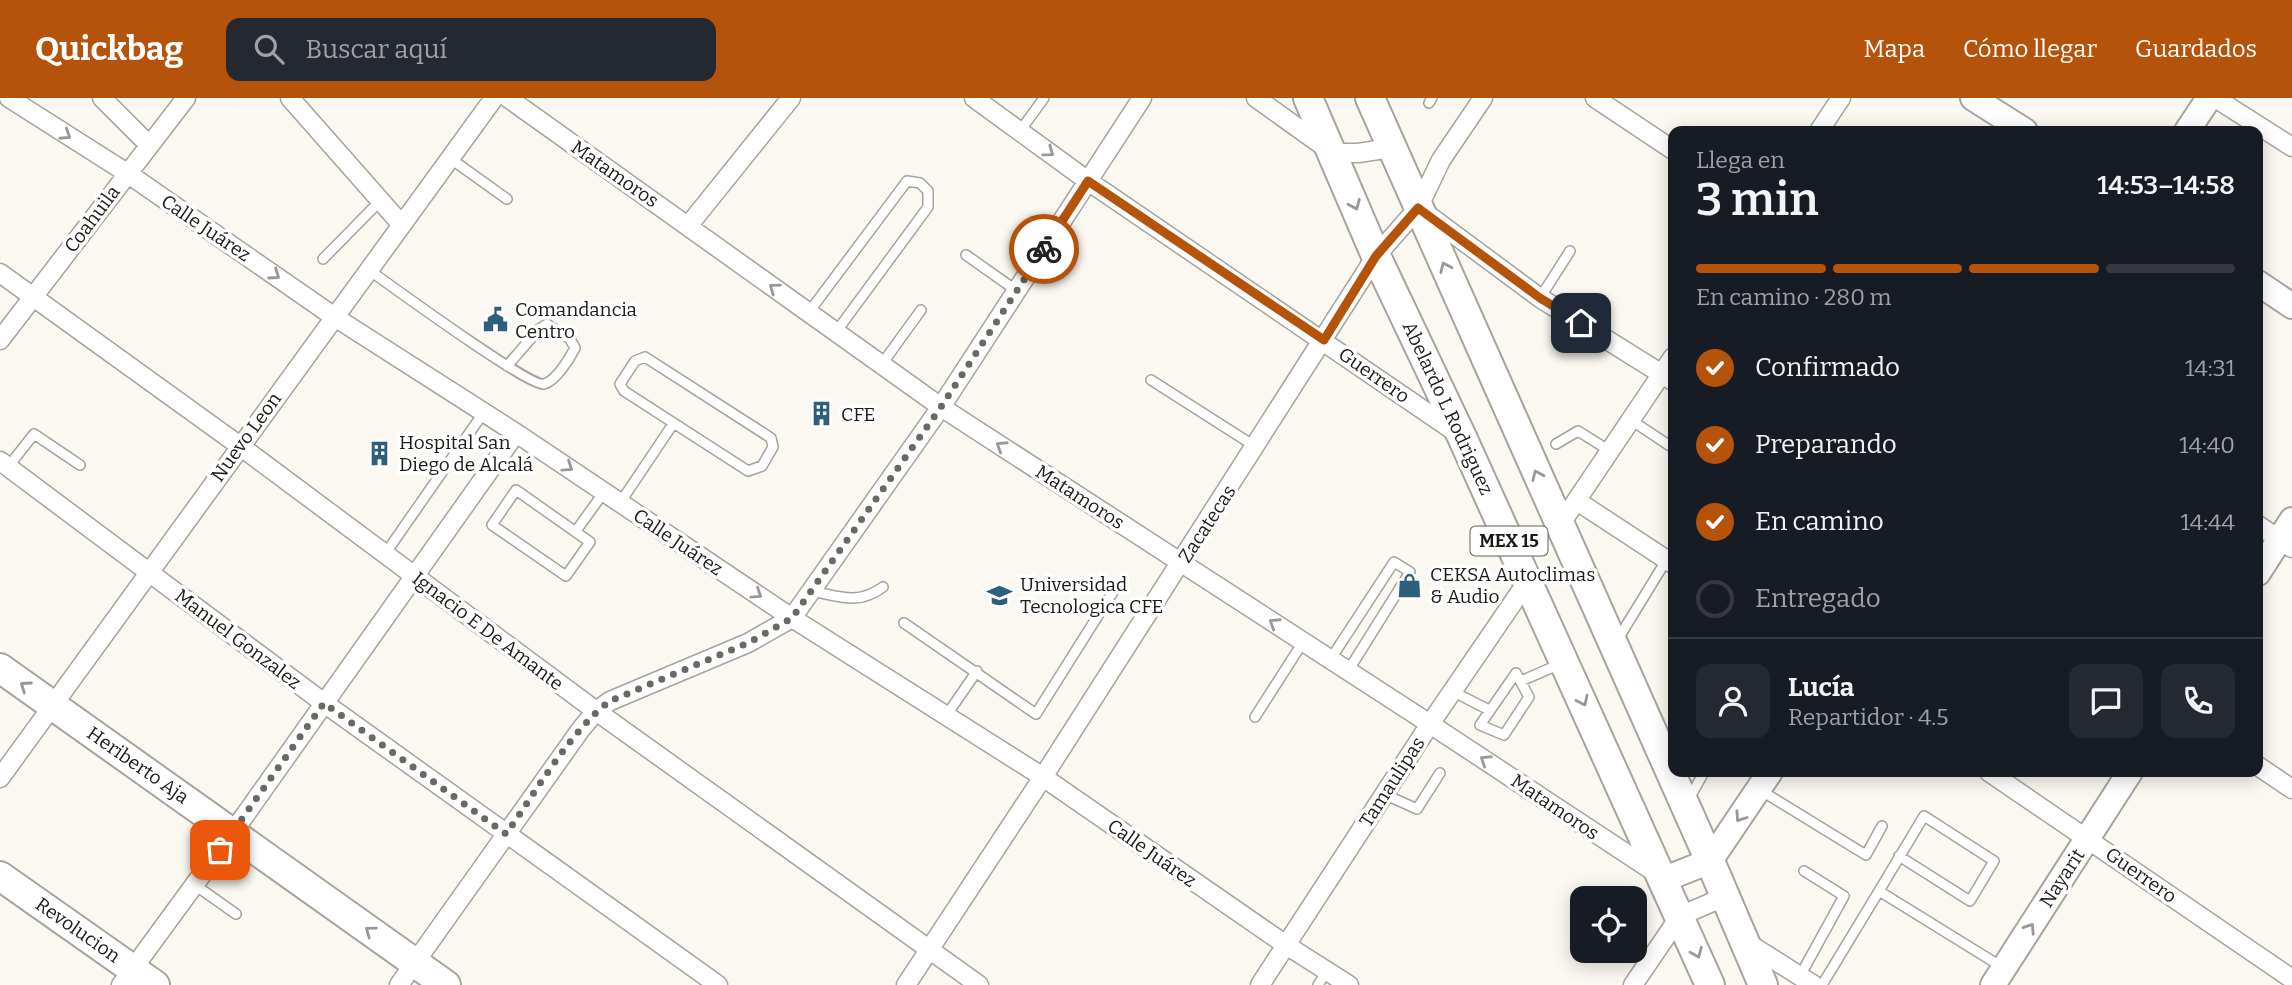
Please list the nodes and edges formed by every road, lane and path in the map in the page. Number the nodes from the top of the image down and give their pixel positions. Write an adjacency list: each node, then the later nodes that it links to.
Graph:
1 (9, 98): 32 (street, Calle Juárez, one-way to 32)
2 (102, 98): 26 (street)
3 (186, 98): 26 (street, Coahuila)
4 (290, 98): 35 (street)
5 (494, 98): 31 (street, Nuevo Leon)
6 (508, 98): 38 (street, Matamoros)
7 (791, 98): 38 (street)
8 (974, 98): 25 (street, Guerrero)
9 (1044, 98): 25 (lane)
10 (1142, 98): 33 (street)
11 (1256, 98): 30 (street)
12 (1308, 98): 30 (main road, Abelardo L Rodriguez / MEX 15)
13 (1370, 98): 29 (main road, MEX 15)
14 (1483, 98): 36 (street, Zacatecas)
15 (1595, 98): 27 (street)
16 (1842, 98): 20 (street)
17 (1973, 98): 21 (street)
18 (2210, 98): 22 (street)
19 (2216, 98): 23 (street)
20 (1822, 126)
21 (2017, 126)
22 (2190, 126)
23 (2259, 126)
24 (2263, 128): 28 (street)
25 (1020, 131): 33 (street, Guerrero, one-way to 33)
26 (149, 145): 32 (street, Coahuila)
27 (1668, 146)
28 (2292, 147)
29 (1392, 148): 30 (street); 36 (main road, MEX 15)
30 (1333, 153): 41 (main road, Abelardo L Rodriguez / MEX 15, one-way to 41)
31 (451, 159): 34 (lane); 37 (street, Nuevo Leon)
32 (127, 173): 47 (street, Coahuila); 52 (street, Calle Juárez, one-way to 52)
33 (1088, 181): 46 (street); 55 (street, Guerrero)
34 (507, 199)
35 (380, 201): 37 (street); 42 (lane)
36 (1418, 208): 41 (street, Zacatecas); 48 (street); 76 (main road, MEX 15, one-way to 36)
37 (401, 225): 43 (street, Nuevo Leon)
38 (688, 226): 51 (street, Matamoros, one-way to 38)
39 (1570, 251): 48 (lane)
40 (966, 255): 46 (lane)
41 (1376, 256): 55 (street, Zacatecas); 65 (main road, Abelardo L Rodriguez / MEX 15)
42 (323, 259)
43 (368, 269): 52 (street, Nuevo Leon); 57 (lane)
44 (0, 273): 47 (street, Ignacio E De Amante)
45 (2263, 286): 49 (street)
46 (1017, 291): 60 (street)
47 (32, 296): 54 (street, Coahuila); 68 (street, Ignacio E De Amante)
48 (1540, 298): 58 (street)
49 (2292, 306)
50 (920, 310): 56 (lane)
51 (808, 312): 53 (street, Matamoros); 53 (lane)
52 (333, 316): 61 (street, Calle Juárez); 68 (street, Nuevo Leon)
53 (836, 332): 56 (street, Matamoros)
54 (0, 340)
55 (1324, 340): 65 (street, Guerrero); 69 (street, Zacatecas)
56 (882, 364): 60 (street, Matamoros)
57 (508, 366): 57 (lane)
58 (1667, 378): 62 (street)
59 (1152, 380): 69 (lane)
60 (941, 407): 82 (street, Matamoros, one-way to 60); 90 (street)
61 (484, 412): 64 (street, Calle Juárez); 80 (lane)
62 (1631, 420): 67 (lane); 70 (street)
63 (673, 424): 63 (lane); 75 (lane)
64 (516, 433): 73 (street, Calle Juárez, one-way to 73); 86 (street)
65 (1462, 437): 87 (main road, Abelardo L Rodriguez / MEX 15)
66 (1556, 444): 70 (lane)
67 (1668, 445)
68 (240, 446): 80 (street, Ignacio E De Amante); 85 (street, Nuevo Leon)
69 (1256, 447): 82 (street, Zacatecas)
70 (1610, 451): 74 (street)
71 (4, 464): 72 (lane); 85 (street, Manuel Gonzalez)
72 (80, 466)
73 (604, 492): 75 (street, Calle Juárez); 78 (lane)
74 (1577, 501): 76 (street); 81 (street)
75 (620, 503): 91 (street, Calle Juárez, one-way to 91)
76 (1560, 525): 94 (main road, MEX 15)
77 (2263, 527): 79 (street)
78 (576, 531): 78 (lane)
79 (2288, 535): 84 (street)
80 (385, 555): 86 (street, Ignacio E De Amante)
81 (1668, 560)
82 (1182, 563): 93 (street, Matamoros, one-way to 82); 112 (street, Zacatecas)
83 (1668, 564): 94 (lane)
84 (2263, 567)
85 (151, 572): 102 (street, Manuel Gonzalez); 103 (street, Nuevo Leon)
86 (415, 576): 102 (street); 105 (street, Ignacio E De Amante)
87 (1527, 582): 96 (main road, Abelardo L Rodriguez / MEX 15); 101 (street, Tamaulipas)
88 (883, 587): 90 (lane)
89 (1116, 587): 98 (lane)
90 (811, 591): 91 (street)
91 (792, 618): 105 (street); 106 (street, Calle Juárez)
92 (904, 623): 98 (lane)
93 (1303, 642): 95 (street, Matamoros); 107 (lane)
94 (1614, 646): 109 (main road, MEX 15)
95 (1331, 660): 99 (street, Matamoros); 99 (lane)
96 (1564, 662): 100 (lane); 130 (main road, Abelardo L Rodriguez / MEX 15, one-way to 130)
97 (0, 668): 103 (main road, Heriberto Aja, one-way to 97)
98 (977, 671): 106 (lane)
99 (1348, 671): 108 (street, Matamoros)
100 (1521, 681): 104 (lane); 104 (lane)
101 (1452, 691): 104 (lane); 108 (street, Tamaulipas)
102 (324, 703): 123 (street); 124 (street, Manuel Gonzalez)
103 (52, 705): 117 (street, Nuevo Leon); 123 (main road, Heriberto Aja)
104 (1489, 710)
105 (596, 711): 124 (street); 138 (street, Ignacio E De Amante)
106 (946, 716): 112 (street, Calle Juárez)
107 (1255, 717)
108 (1430, 724): 120 (street, Tamaulipas); 130 (street, Matamoros, one-way to 108)
109 (1668, 759)
110 (2263, 769): 119 (street)
111 (1440, 773): 120 (lane)
112 (1044, 777): 137 (street, Calle Juárez); 138 (street, Zacatecas)
113 (1674, 777): 121 (main road, MEX 15)
114 (1701, 777): 121 (lane)
115 (1996, 777): 125 (street, Guerrero)
116 (2127, 777): 125 (street, Nayarit)
117 (0, 778)
118 (1764, 780): 122 (lane); 127 (street, one-way to 127)
119 (2292, 789)
120 (1384, 794): 137 (street, Tamaulipas)
121 (1685, 806): 127 (main road, MEX 15)
122 (1882, 826)
123 (233, 832): 131 (street); 139 (main road, Heriberto Aja, one-way to 123)
124 (506, 834): 139 (street); 147 (street, Manuel Gonzalez)
125 (2088, 838): 141 (street, Nayarit, one-way to 125); 143 (street, Guerrero)
126 (1899, 856): 126 (lane); 132 (lane)
127 (1710, 862): 130 (street); 133 (main road, MEX 15)
128 (1804, 871): 144 (lane)
129 (0, 876): 140 (main road, Revolucion)
130 (1665, 879): 135 (main road, Abelardo L Rodriguez / MEX 15)
131 (195, 885): 134 (lane); 140 (street)
132 (1879, 891): 141 (lane); 155 (lane)
133 (1724, 897): 135 (street); 136 (main road, MEX 15)
134 (236, 914)
135 (1680, 916): 152 (street); 153 (main road, Abelardo L Rodriguez / MEX 15, one-way to 153)
136 (1741, 938): 144 (street); 154 (main road, MEX 15)
137 (1286, 945): 142 (street, Calle Juárez); 150 (street, Tamaulipas)
138 (929, 951): 148 (street, Zacatecas); 149 (street, Ignacio E De Amante)
139 (407, 974): 146 (main road, Heriberto Aja)
140 (127, 976): 145 (main road, Revolucion)
141 (1998, 977)
142 (1323, 978): 151 (street, Calle Juárez)
143 (2292, 980): 156 (street)
144 (1807, 981)
145 (155, 985)
146 (446, 985)
147 (718, 985)
148 (906, 985)
149 (979, 985)
150 (1260, 985)
151 (1349, 985)
152 (1633, 985)
153 (1710, 985)
154 (1763, 985)
155 (1822, 985)
156 (2290, 985)

